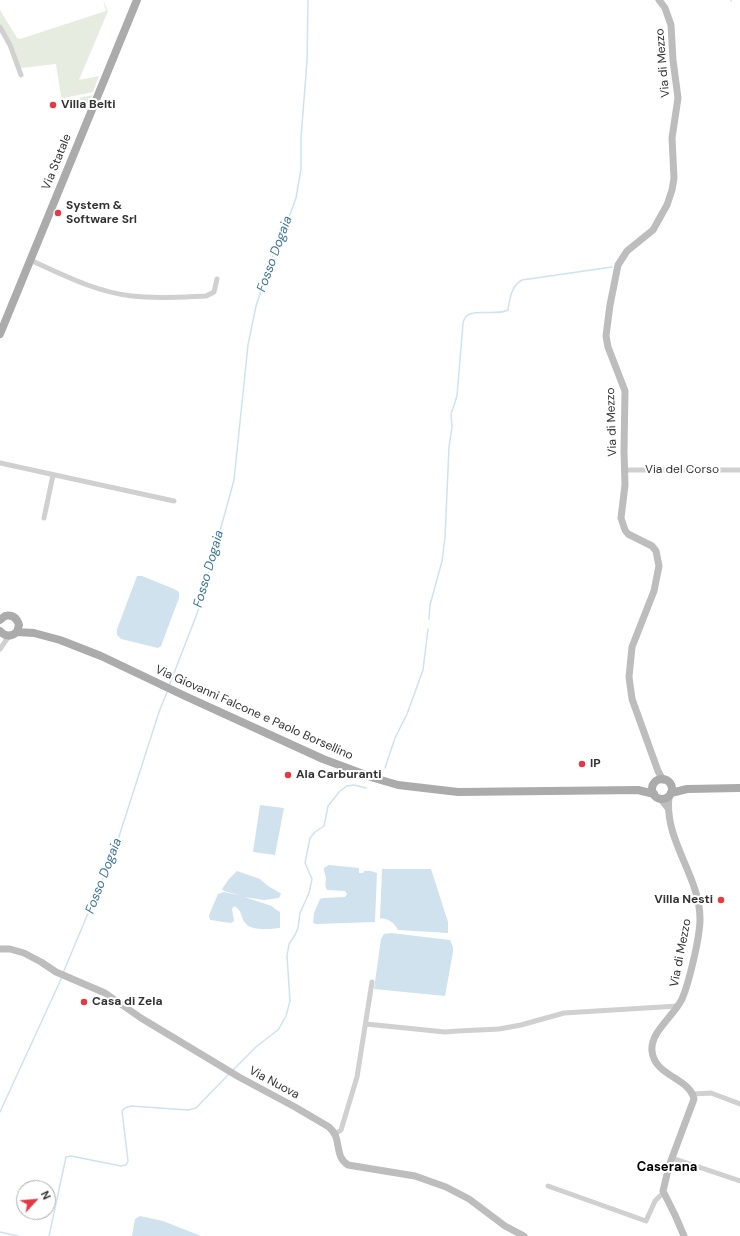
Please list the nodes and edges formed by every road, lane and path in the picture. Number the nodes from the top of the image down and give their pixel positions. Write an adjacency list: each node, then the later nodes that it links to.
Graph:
1 (137, 0): 5 (main road, Via Statale)
2 (659, 0): 9 (street, Via di Mezzo)
3 (0, 27): 4 (street)
4 (21, 75)
5 (30, 260): 6 (street); 7 (main road, Via Statale)
6 (217, 280)
7 (0, 334)
8 (0, 463): 11 (street)
9 (625, 470): 10 (street, Via del Corso); 19 (street, Via di Mezzo)
10 (740, 470)
11 (53, 475): 12 (street); 13 (street)
12 (174, 501)
13 (44, 518)
14 (1, 619): 15 (main road, Via Giovanni Falcone e Paolo Borsellino)
15 (19, 623): 16 (main road); 17 (main road, Via Giovanni Falcone e Paolo Borsellino)
16 (7, 633): 17 (main road, Via Giovanni Falcone e Paolo Borsellino); 18 (street)
17 (34, 633): 23 (main road, Via Giovanni Falcone e Paolo Borsellino)
18 (0, 647)
19 (658, 782): 20 (main road, Via Giovanni Falcone e Paolo Borsellino); 23 (main road, Via Giovanni Falcone e Paolo Borsellino); 24 (main road)
20 (671, 784): 22 (main road, Via Giovanni Falcone e Paolo Borsellino); 24 (main road)
21 (740, 788): 22 (main road, Via Giovanni Falcone e Paolo Borsellino)
22 (687, 789): 24 (main road, Via Giovanni Falcone e Paolo Borsellino)
23 (638, 790): 24 (main road, Via Giovanni Falcone e Paolo Borsellino)
24 (664, 796): 27 (street, Via di Mezzo)
25 (0, 949): 31 (street, Via Nuova)
26 (372, 982): 28 (street)
27 (678, 1006): 28 (street); 29 (street, Via di Mezzo)
28 (366, 1024): 31 (street)
29 (693, 1094): 30 (street); 32 (street)
30 (740, 1104)
31 (335, 1134): 36 (street)
32 (672, 1158): 33 (street); 35 (street)
33 (740, 1181)
34 (548, 1186): 35 (street)
35 (663, 1193): 37 (street)
36 (524, 1236)
37 (684, 1236)

